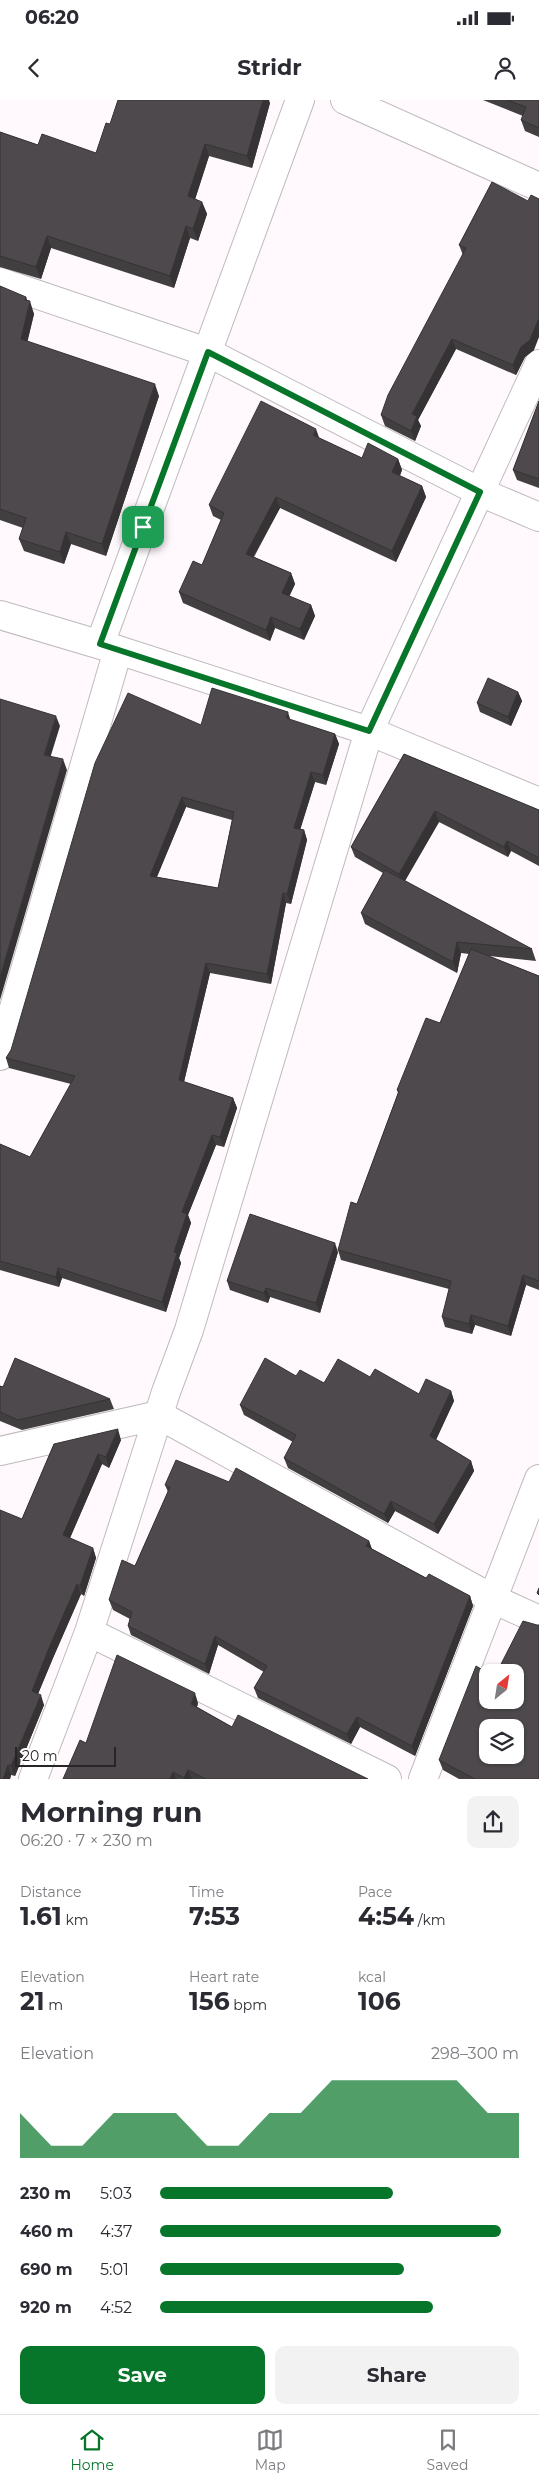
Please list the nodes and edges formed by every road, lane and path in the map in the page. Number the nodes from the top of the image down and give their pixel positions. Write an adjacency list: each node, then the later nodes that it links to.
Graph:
1 (300, 100): 5 (street)
2 (345, 100): 3 (street)
3 (539, 187)
4 (0, 282): 5 (street)
5 (208, 352): 7 (street); 10 (street)
6 (539, 364): 7 (street)
7 (480, 492): 8 (street); 11 (street)
8 (539, 517)
9 (0, 615): 10 (street)
10 (109, 647): 11 (street); 13 (street)
11 (369, 731): 12 (street); 14 (street)
12 (539, 802)
13 (0, 1056)
14 (162, 1403): 15 (street); 17 (street); 19 (street)
15 (0, 1451)
16 (539, 1479): 17 (street)
17 (493, 1599): 18 (street); 22 (street)
18 (539, 1620)
19 (88, 1632): 20 (street); 21 (street)
20 (33, 1779)
21 (387, 1779)
22 (423, 1779)

